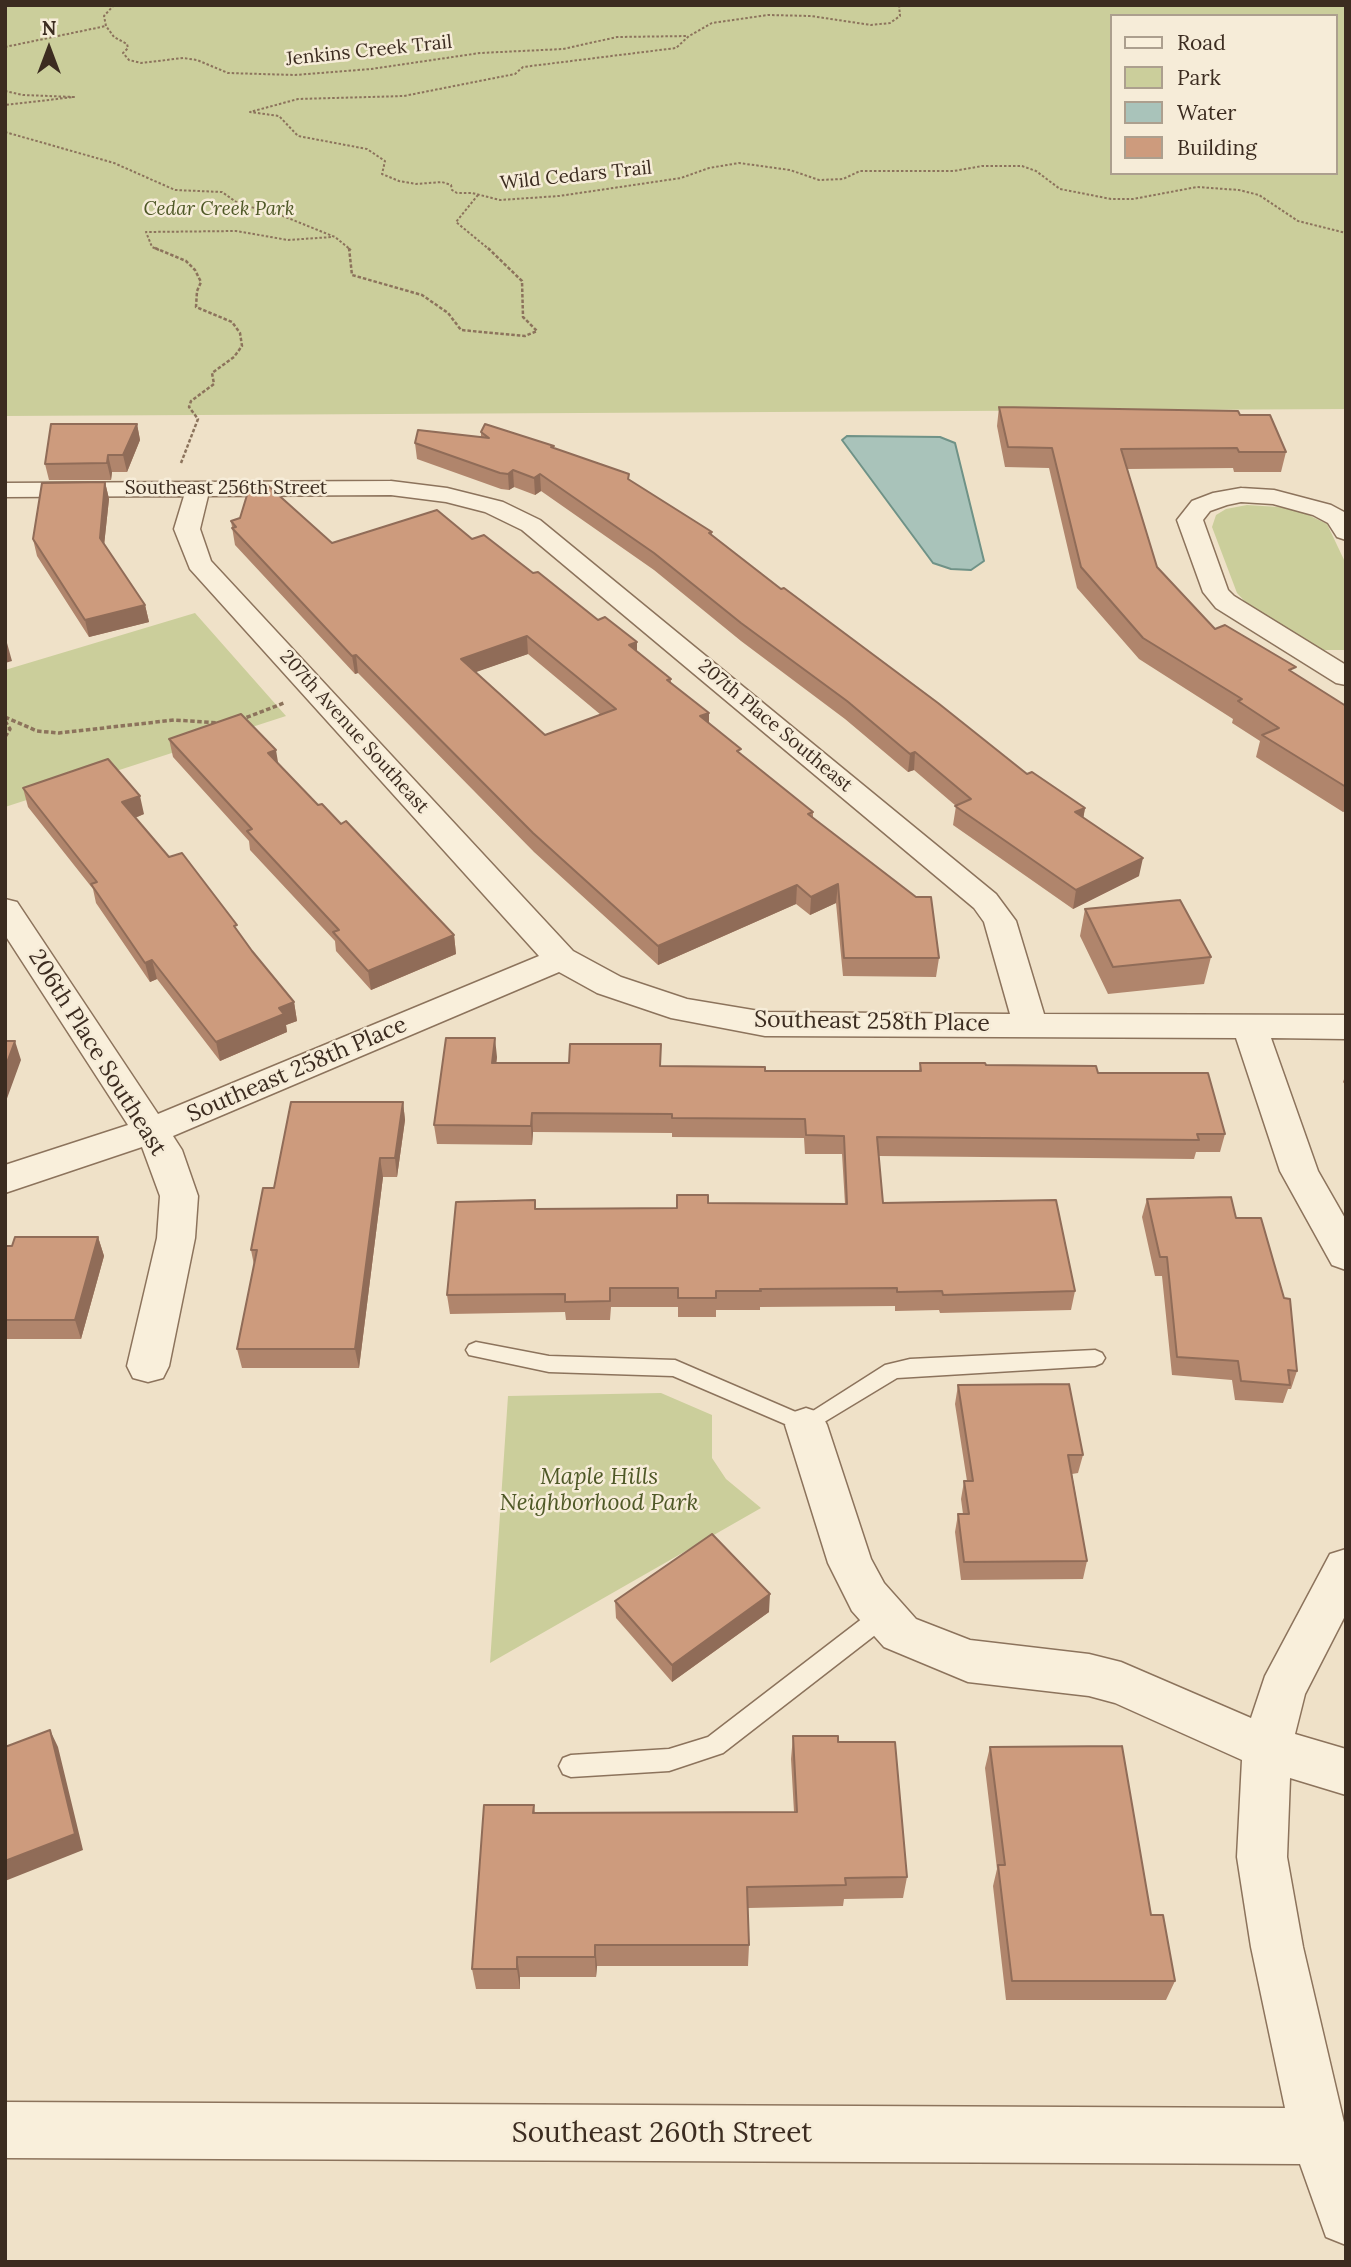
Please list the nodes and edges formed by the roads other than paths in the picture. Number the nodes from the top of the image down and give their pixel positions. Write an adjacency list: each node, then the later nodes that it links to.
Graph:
1 (5, 490): 2 (street, Southeast 256th Street)
2 (184, 490): 3 (street, Southeast 256th Street); 7 (street, 207th Avenue Southeast)
3 (447, 495): 8 (street, 207th Place Southeast)
4 (1346, 532): 5 (street)
5 (1346, 677)
6 (5, 909): 11 (street, 206th Place Southeast)
7 (561, 959): 8 (street, Southeast 258th Place); 11 (street, Southeast 258th Place)
8 (1030, 1024): 9 (street, Southeast 258th Place)
9 (1249, 1026): 10 (street, Southeast 258th Place); 13 (street)
10 (1346, 1027)
11 (151, 1132): 12 (street, Southeast 258th Place); 16 (street, 206th Place Southeast)
12 (5, 1179)
13 (1346, 1255)
14 (476, 1350): 17 (lane)
15 (1095, 1358): 17 (lane)
16 (148, 1366)
17 (806, 1425): 19 (street)
18 (1346, 1568): 20 (street)
19 (884, 1615): 20 (street); 21 (lane)
20 (1267, 1748): 22 (street); 24 (street)
21 (570, 1766)
22 (1346, 1772)
23 (5, 2130): 24 (street, Southeast 260th Street)
24 (1319, 2136): 25 (street)
25 (1346, 2217)

